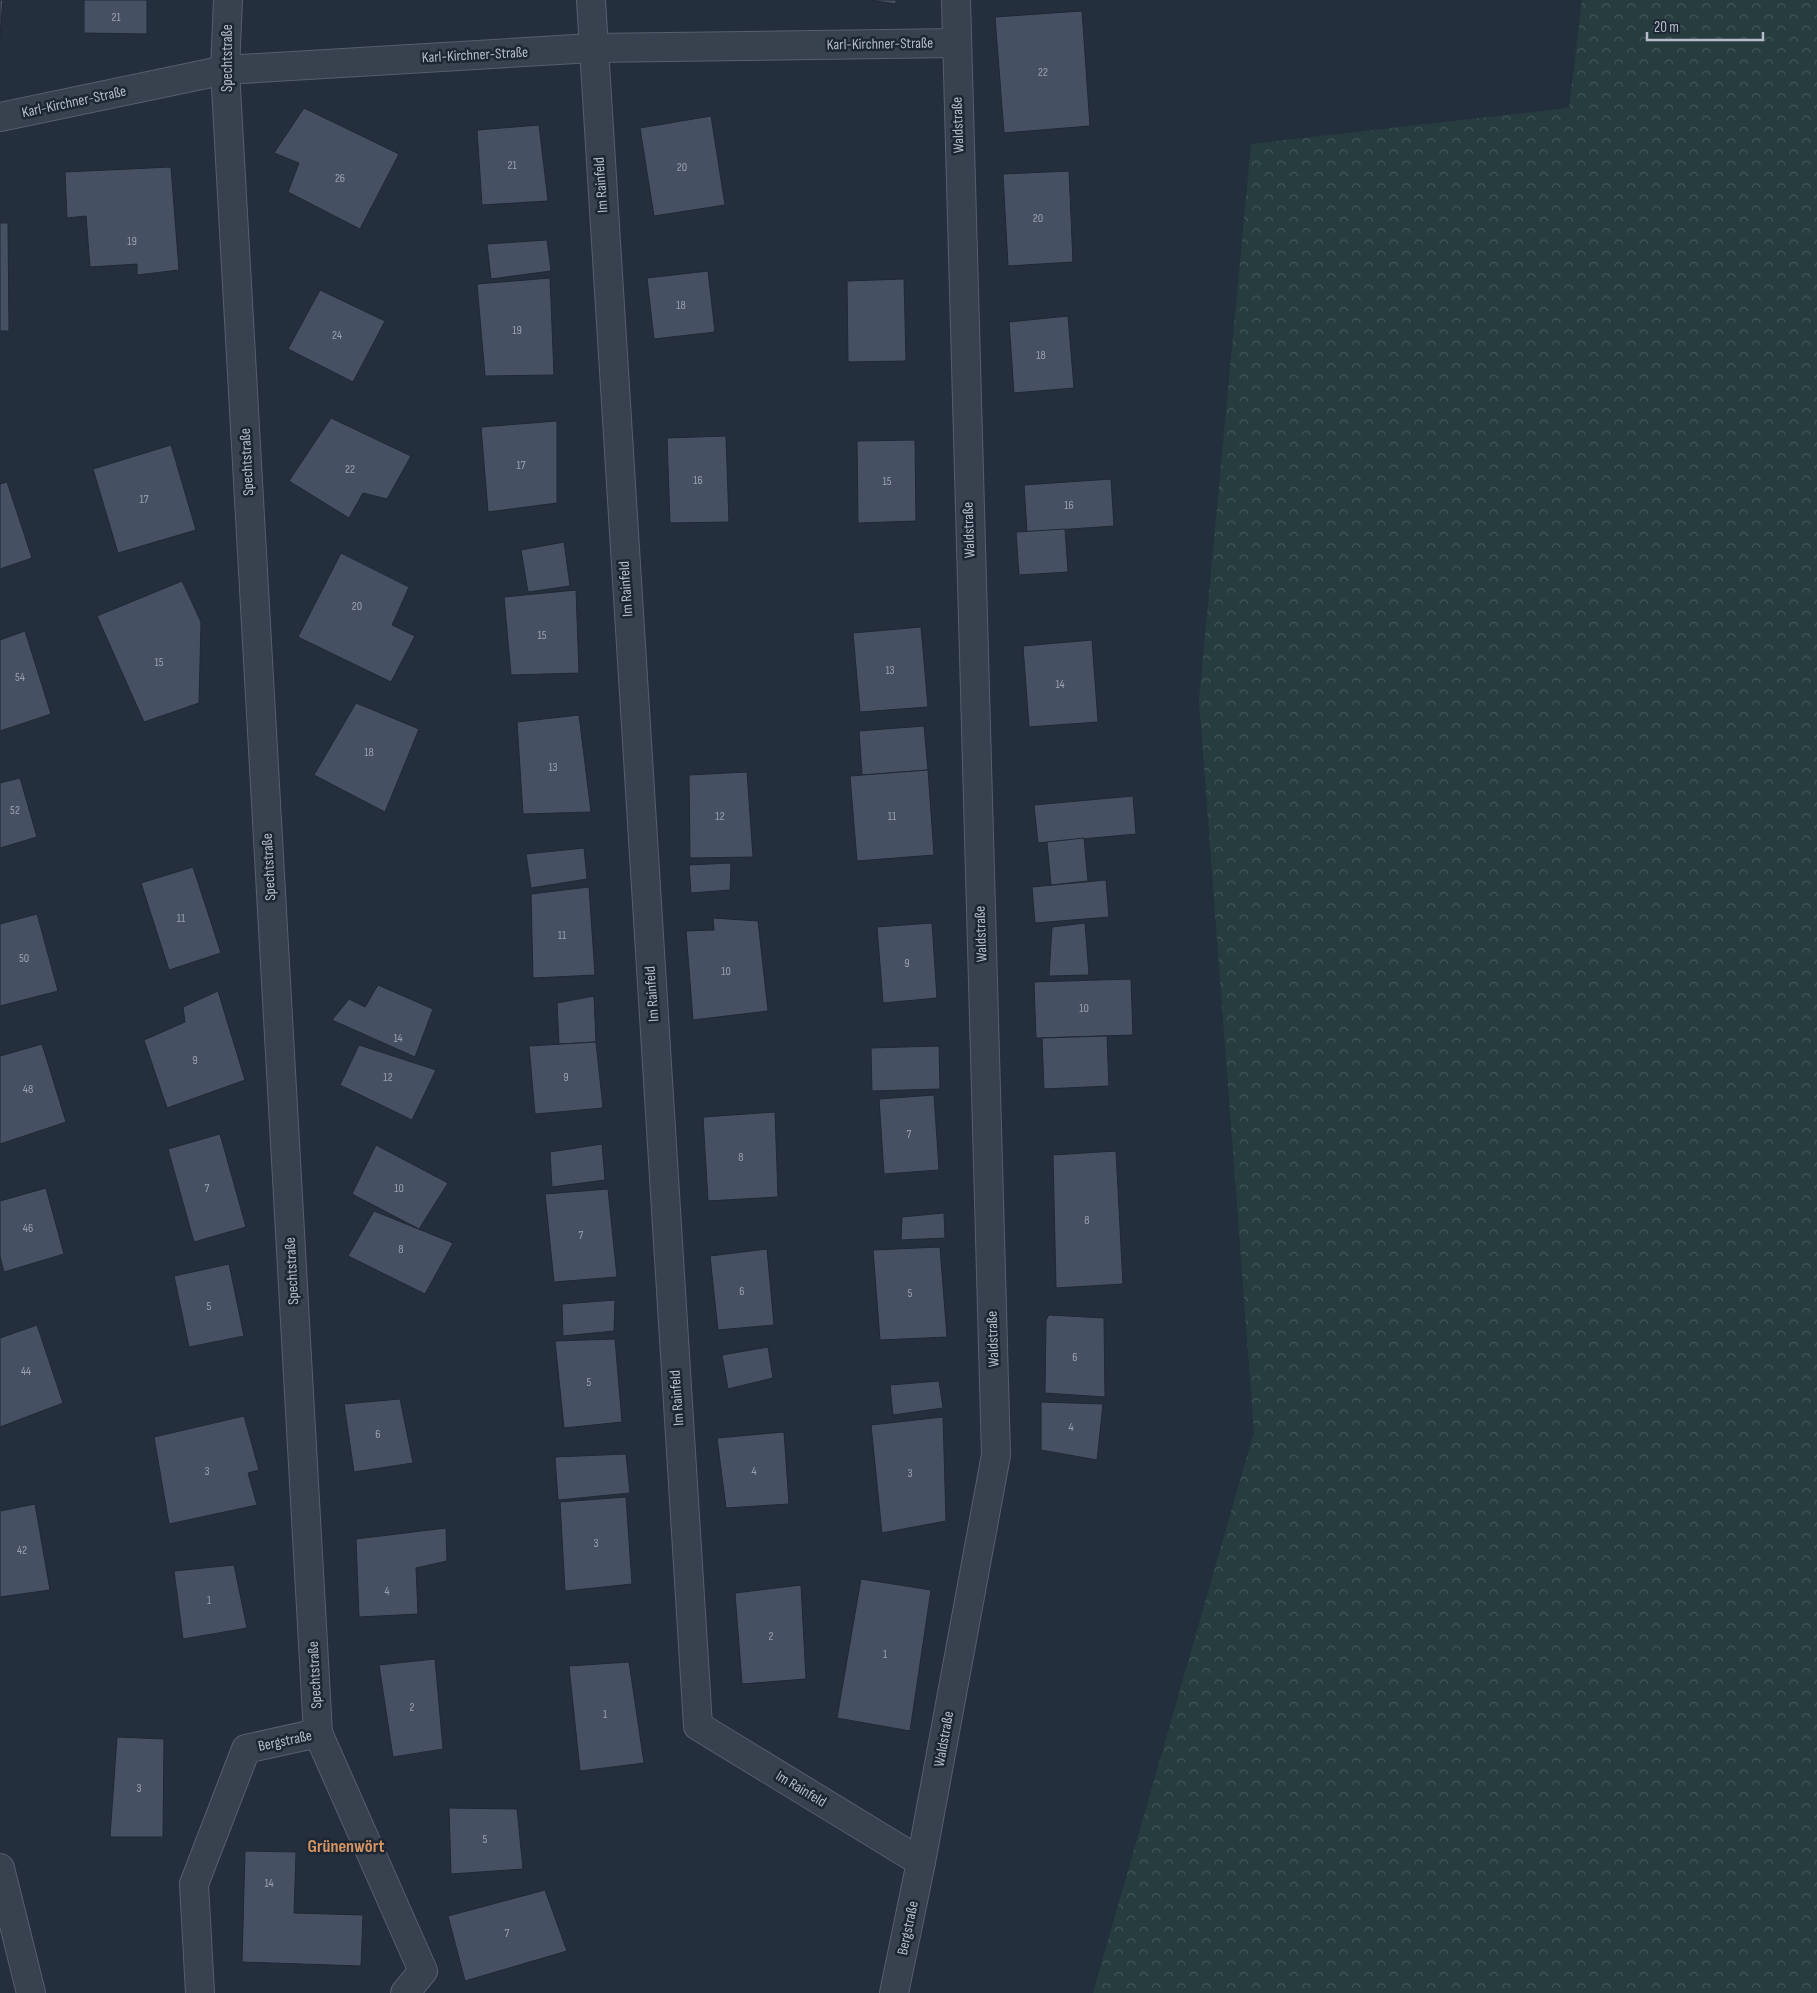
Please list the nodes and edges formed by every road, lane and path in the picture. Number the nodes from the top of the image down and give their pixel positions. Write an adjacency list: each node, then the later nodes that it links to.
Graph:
1 (228, 0): 6 (street, Spechtstraße)
2 (591, 0): 5 (street, Im Rainfeld)
3 (956, 0): 4 (street, Waldstraße)
4 (955, 43): 5 (street, Karl-Kirchner-Straße); 9 (street, Waldstraße)
5 (592, 48): 6 (street, Karl-Kirchner-Straße); 9 (street, Im Rainfeld)
6 (225, 70): 7 (street, Karl-Kirchner-Straße); 8 (street, Spechtstraße)
7 (0, 117)
8 (318, 1733): 11 (street, Bergstraße); 13 (street, Bergstraße)
9 (922, 1862): 15 (street, Bergstraße)
10 (0, 1868): 12 (street)
11 (426, 1982): 14 (street, Bergstraße)
12 (31, 1993)
13 (200, 1993)
14 (406, 1993)
15 (894, 1993)

